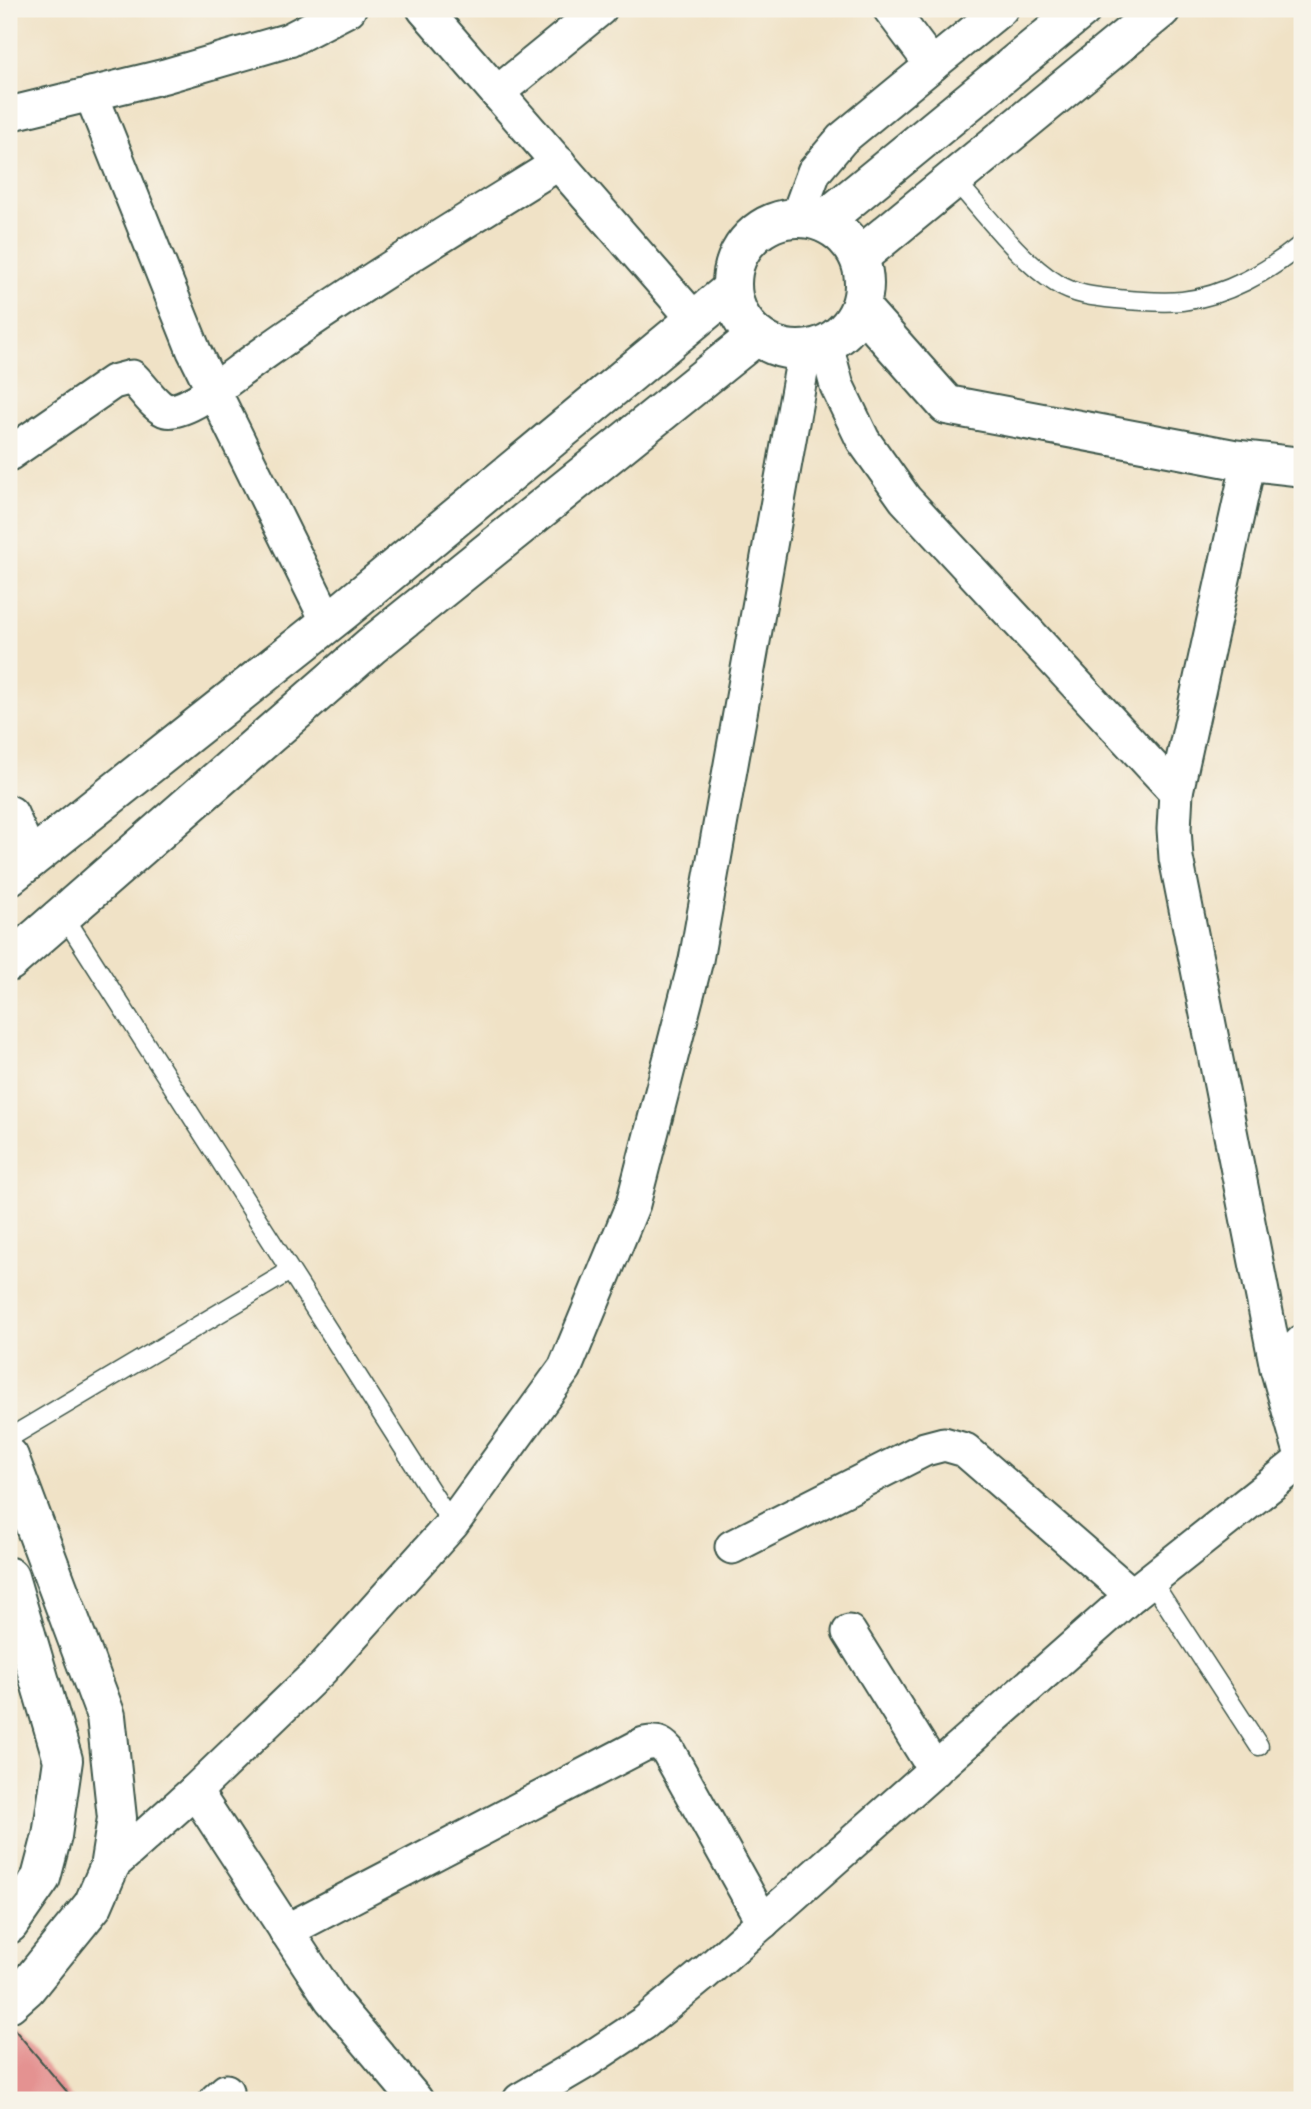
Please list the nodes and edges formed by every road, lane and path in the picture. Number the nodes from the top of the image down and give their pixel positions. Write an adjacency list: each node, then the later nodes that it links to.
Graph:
1 (349, 9): 10 (street)
2 (424, 9): 9 (street)
3 (600, 9): 9 (street)
4 (890, 9): 8 (street)
5 (1000, 9): 8 (street)
6 (1082, 9): 14 (main road)
7 (1161, 9): 13 (main road)
8 (932, 65): 14 (street)
9 (498, 93): 12 (street)
10 (91, 94): 11 (street); 22 (street)
11 (9, 114)
12 (559, 163): 19 (street); 22 (street)
13 (954, 179): 15 (lane); 16 (main road)
14 (809, 220): 16 (main road); 17 (main road)
15 (1302, 244)
16 (859, 257): 18 (main road)
17 (732, 289): 19 (main road); 20 (main road)
18 (861, 308): 21 (main road); 24 (main road)
19 (695, 320): 26 (main road)
20 (756, 336): 21 (main road); 30 (main road)
21 (816, 348): 27 (street); 38 (street)
22 (213, 390): 23 (street); 26 (street)
23 (9, 454)
24 (1249, 461): 25 (main road); 27 (street)
25 (1302, 467)
26 (328, 622): 29 (main road)
27 (1176, 792): 34 (street)
28 (9, 815): 29 (main road)
29 (19, 868)
30 (64, 916): 31 (main road); 32 (lane)
31 (9, 962)
32 (290, 1271): 35 (lane); 38 (lane)
33 (1302, 1342): 34 (street)
34 (1277, 1368): 37 (street)
35 (9, 1438)
36 (9, 1457): 46 (main road)
37 (1302, 1458): 41 (street)
38 (452, 1524): 45 (street)
39 (732, 1546): 41 (street)
40 (9, 1577): 48 (main road)
41 (1141, 1588): 43 (lane); 44 (street)
42 (849, 1632): 44 (street)
43 (1259, 1746)
44 (935, 1770): 47 (street)
45 (195, 1791): 46 (street); 49 (street)
46 (109, 1868): 50 (main road)
47 (763, 1922): 49 (street); 52 (street)
48 (9, 1924)
49 (286, 1931): 51 (street)
50 (9, 2003)
51 (416, 2100)
52 (520, 2100)

